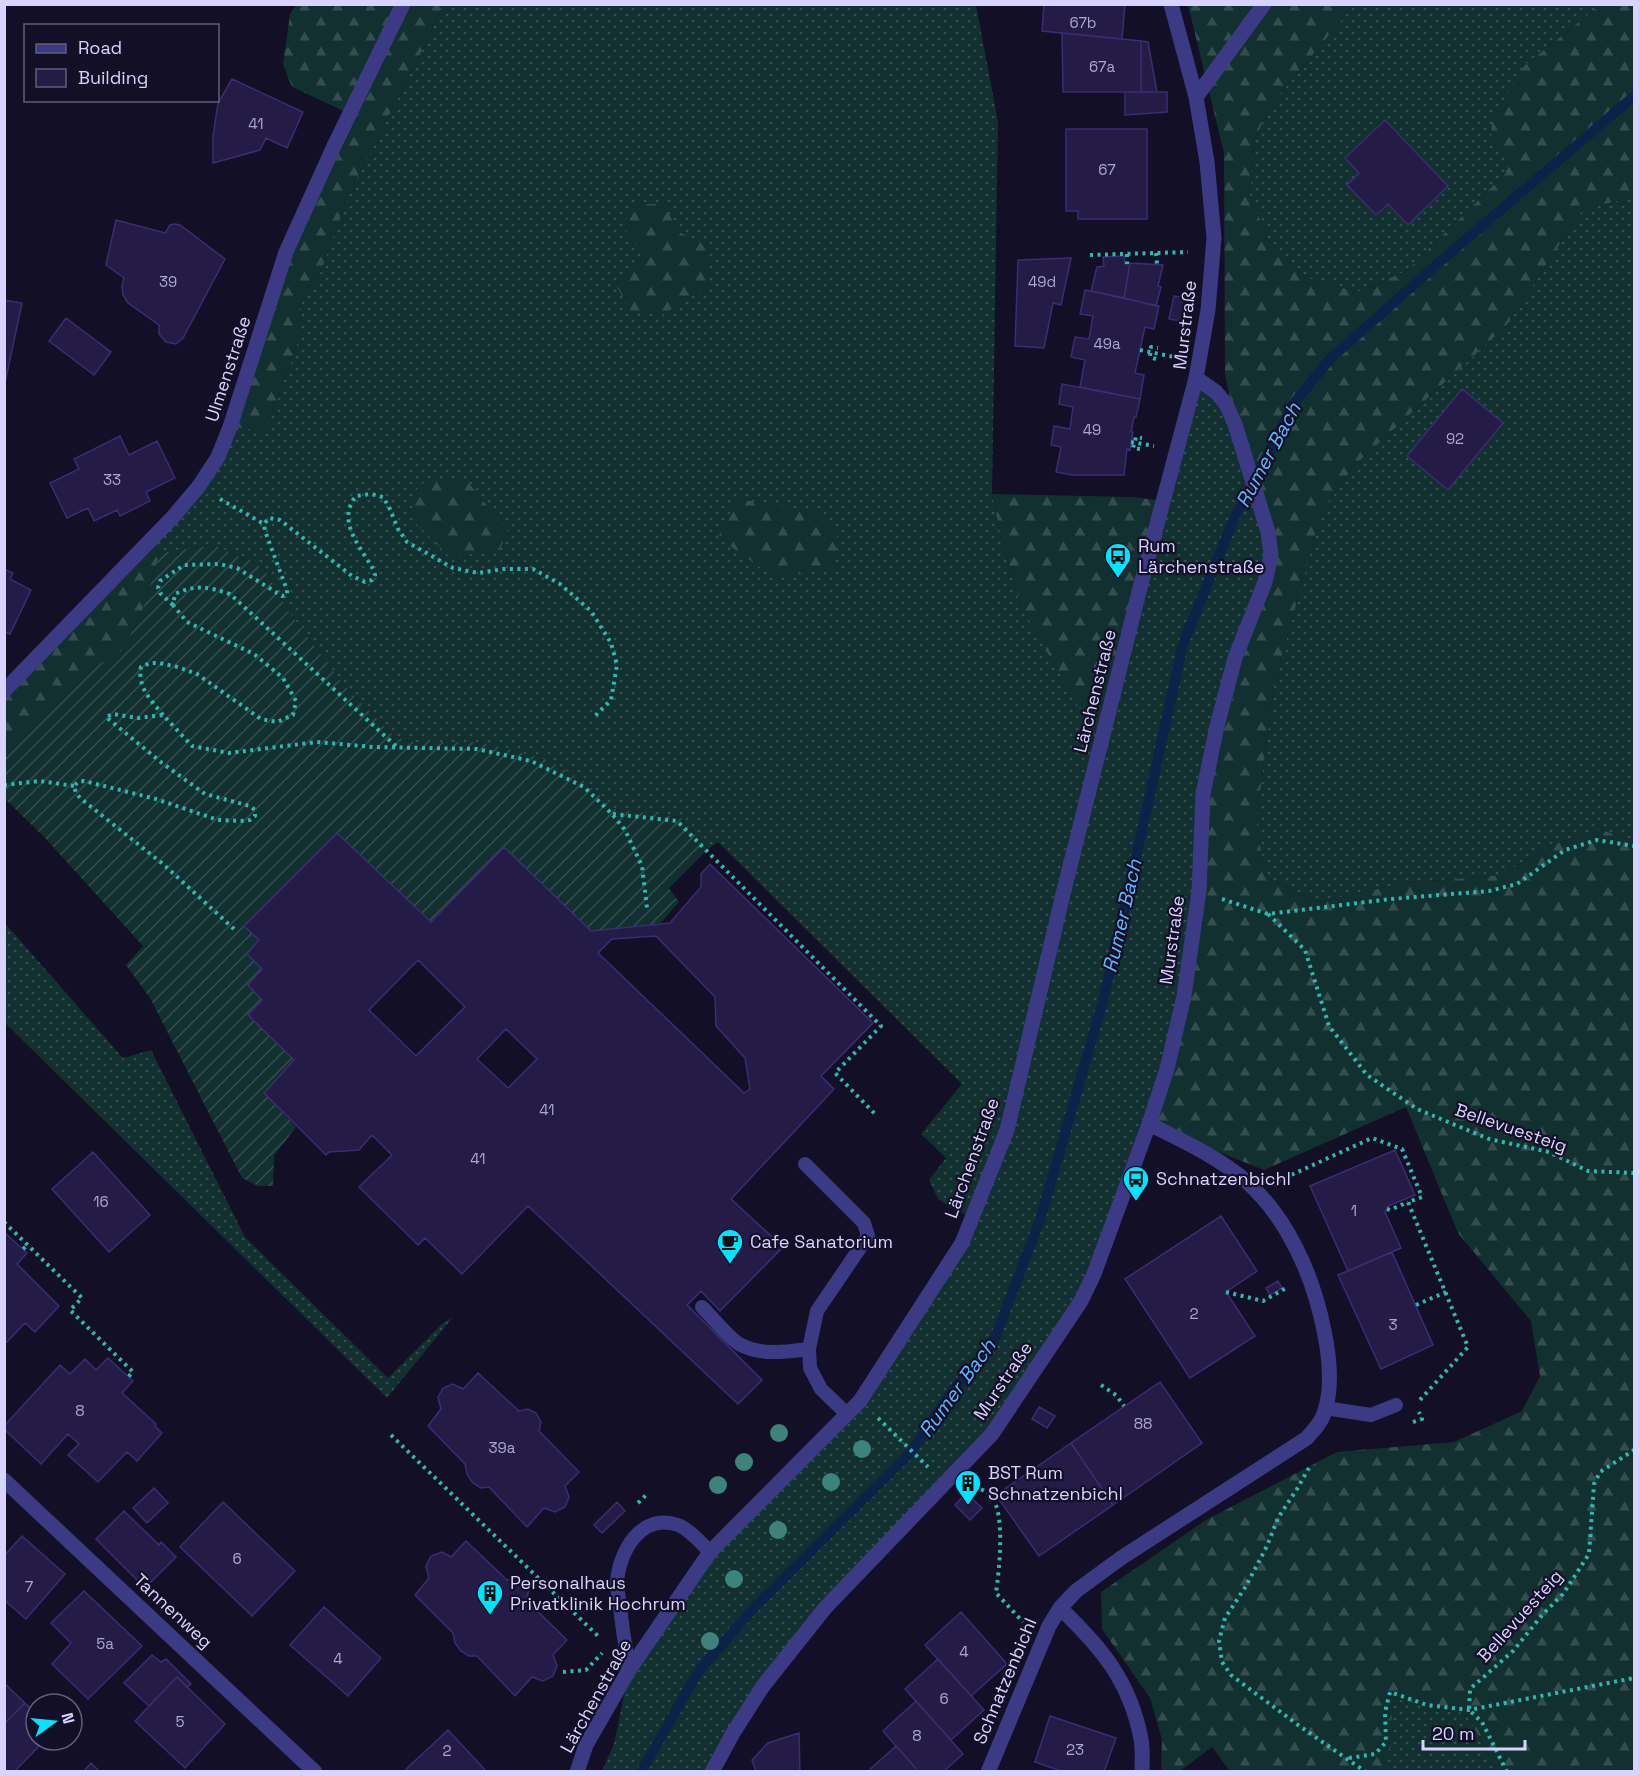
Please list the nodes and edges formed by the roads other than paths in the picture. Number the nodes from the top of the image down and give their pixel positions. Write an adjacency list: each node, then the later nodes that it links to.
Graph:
1 (403, 4): 6 (street, Ulmenstraße)
2 (1171, 4): 4 (street, Murstraße)
3 (1264, 4): 4 (street)
4 (1196, 97): 5 (street, Murstraße)
5 (1196, 378): 7 (street, Murstraße); 13 (street, Lärchenstraße)
6 (4, 691)
7 (1149, 1124): 12 (street, Schnatzenbichl); 20 (street, Murstraße)
8 (805, 1164): 10 (lane)
9 (702, 1307): 10 (lane)
10 (809, 1349): 13 (lane)
11 (1396, 1405): 12 (lane)
12 (1325, 1408): 16 (street, Schnatzenbichl)
13 (847, 1414): 15 (street, Lärchenstraße)
14 (4, 1480): 18 (street, Tannenweg)
15 (710, 1552): 17 (street, Lärchenstraße); 17 (lane)
16 (1060, 1608): 21 (street, Schnatzenbichl); 22 (street, Schnatzenbichl)
17 (629, 1670): 19 (street, Lärchenstraße)
18 (315, 1772)
19 (576, 1772)
20 (712, 1772)
21 (988, 1772)
22 (1142, 1772)

